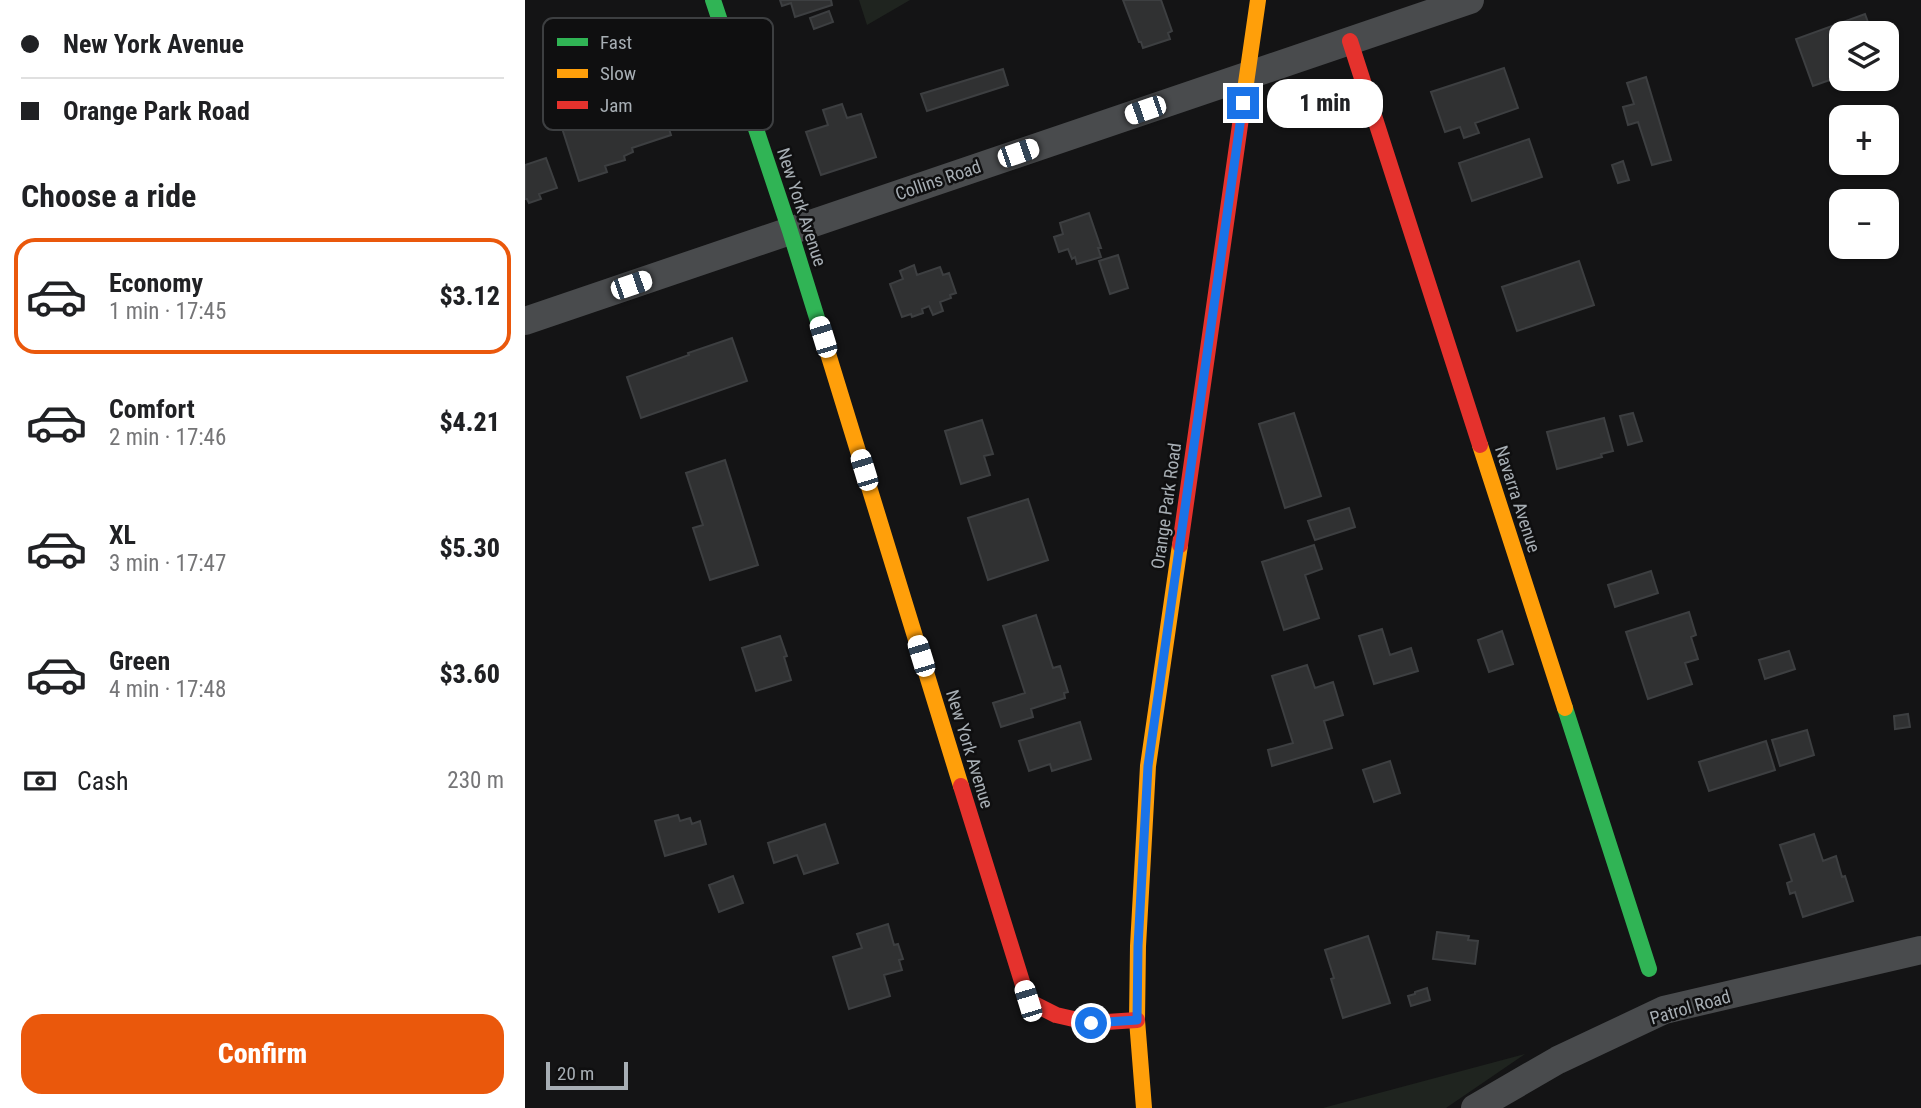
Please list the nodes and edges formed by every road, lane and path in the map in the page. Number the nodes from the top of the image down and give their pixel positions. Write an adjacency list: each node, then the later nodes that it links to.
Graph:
1 (713, 0): 4 (street, New York Avenue)
2 (1258, 0): 6 (street, Orange Park Road)
3 (1471, 0): 5 (street, Collins Road)
4 (719, 18)
5 (1350, 41): 6 (street, Collins Road); 11 (street, Navarra Avenue)
6 (1247, 75): 8 (street, Collins Road); 12 (street, Orange Park Road)
7 (756, 130): 8 (street, New York Avenue)
8 (790, 231): 9 (street, Collins Road); 12 (street, New York Avenue)
9 (525, 321)
10 (1921, 950): 14 (street, Patrol Road)
11 (1649, 968)
12 (1137, 1020): 13 (street, Orange Park Road)
13 (1144, 1108)
14 (1475, 1108)

